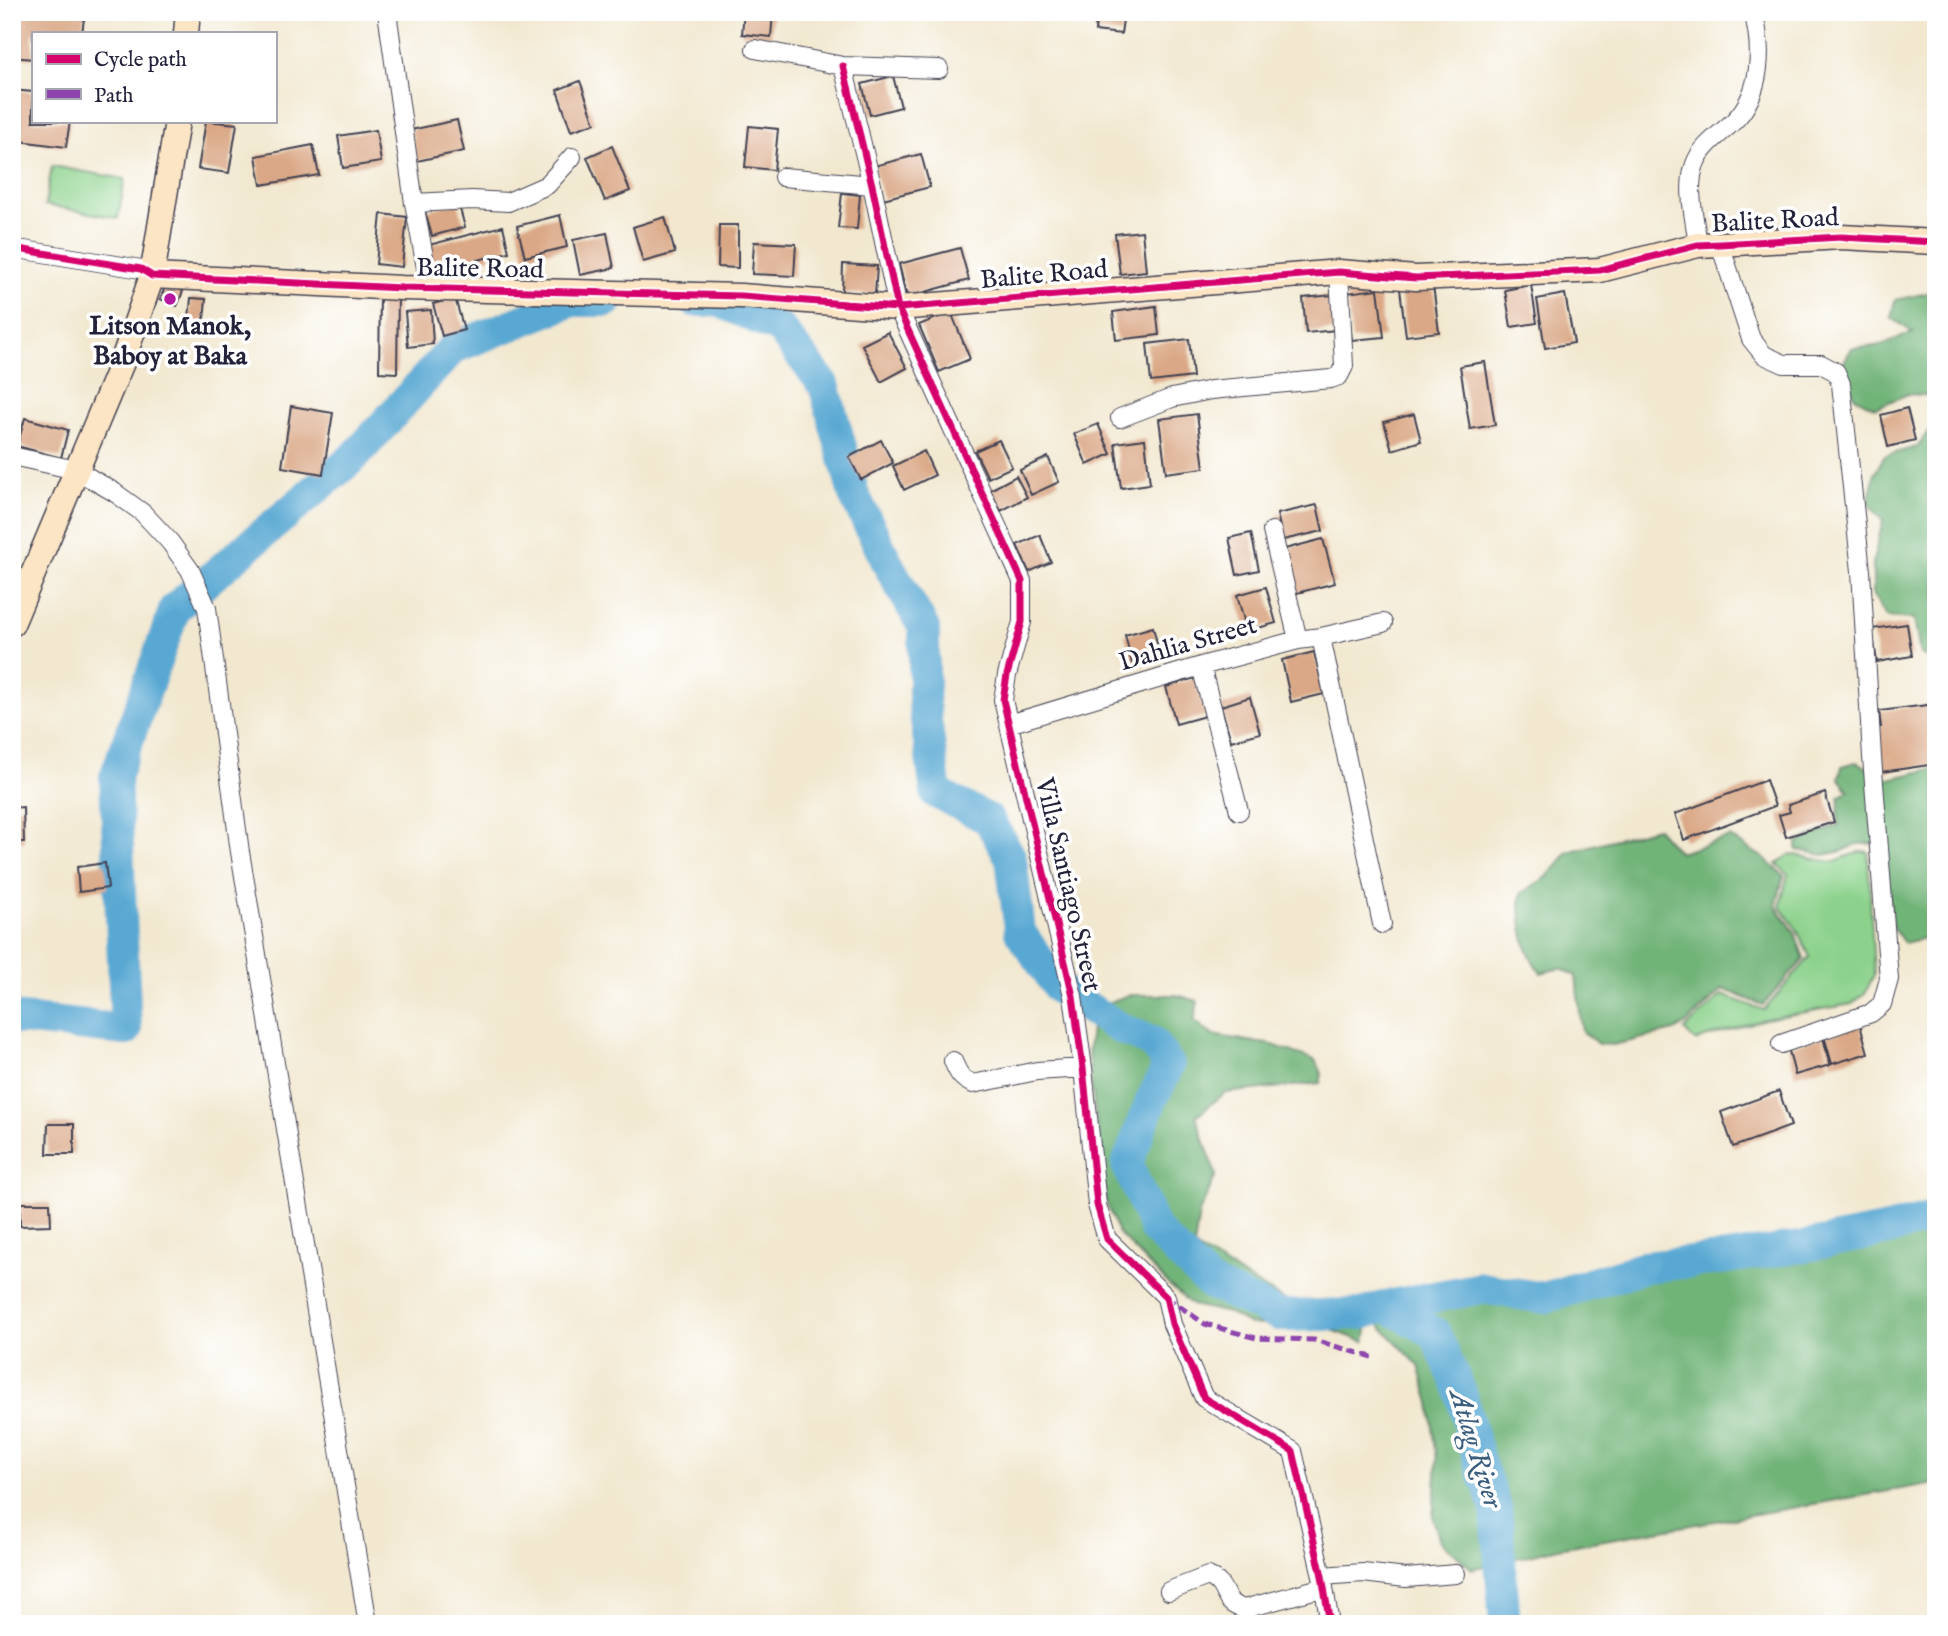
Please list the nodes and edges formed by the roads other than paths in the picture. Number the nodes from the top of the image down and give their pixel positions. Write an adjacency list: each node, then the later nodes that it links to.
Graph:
1 (188, 12): 4 (street)
2 (387, 12): 12 (street)
3 (1753, 12): 14 (street)
4 (186, 32)
5 (755, 49): 6 (street)
6 (843, 66): 7 (street); 11 (street, Villa Santiago Street)
7 (939, 69)
8 (177, 122): 17 (street)
9 (572, 157): 12 (street)
10 (783, 177): 11 (street)
11 (872, 185): 19 (street, Villa Santiago Street)
12 (414, 202): 18 (street)
13 (1936, 242): 14 (street, Balite Road)
14 (1709, 245): 16 (street, Balite Road); 32 (street)
15 (12, 248): 17 (street)
16 (1339, 272): 19 (street, Balite Road); 20 (street)
17 (152, 276): 18 (street, Balite Road); 22 (street)
18 (430, 289): 19 (street, Balite Road)
19 (898, 308): 29 (street, Villa Santiago Street)
20 (1120, 418)
21 (12, 456): 22 (street)
22 (76, 470): 25 (street); 38 (street)
23 (1272, 531): 27 (street)
24 (1383, 623): 26 (street, Dahlia Street)
25 (12, 624)
26 (1321, 637): 27 (street, Dahlia Street); 31 (street)
27 (1298, 640): 28 (street, Dahlia Street)
28 (1200, 666): 29 (street, Dahlia Street); 30 (street)
29 (1009, 724): 34 (street, Villa Santiago Street)
30 (1239, 811)
31 (1382, 924)
32 (1781, 1044)
33 (953, 1061): 34 (street)
34 (1083, 1068): 36 (street, Villa Santiago Street)
35 (1456, 1574): 36 (street)
36 (1323, 1581): 37 (street); 39 (street, Villa Santiago Street)
37 (1169, 1591)
38 (368, 1624)
39 (1330, 1624)

